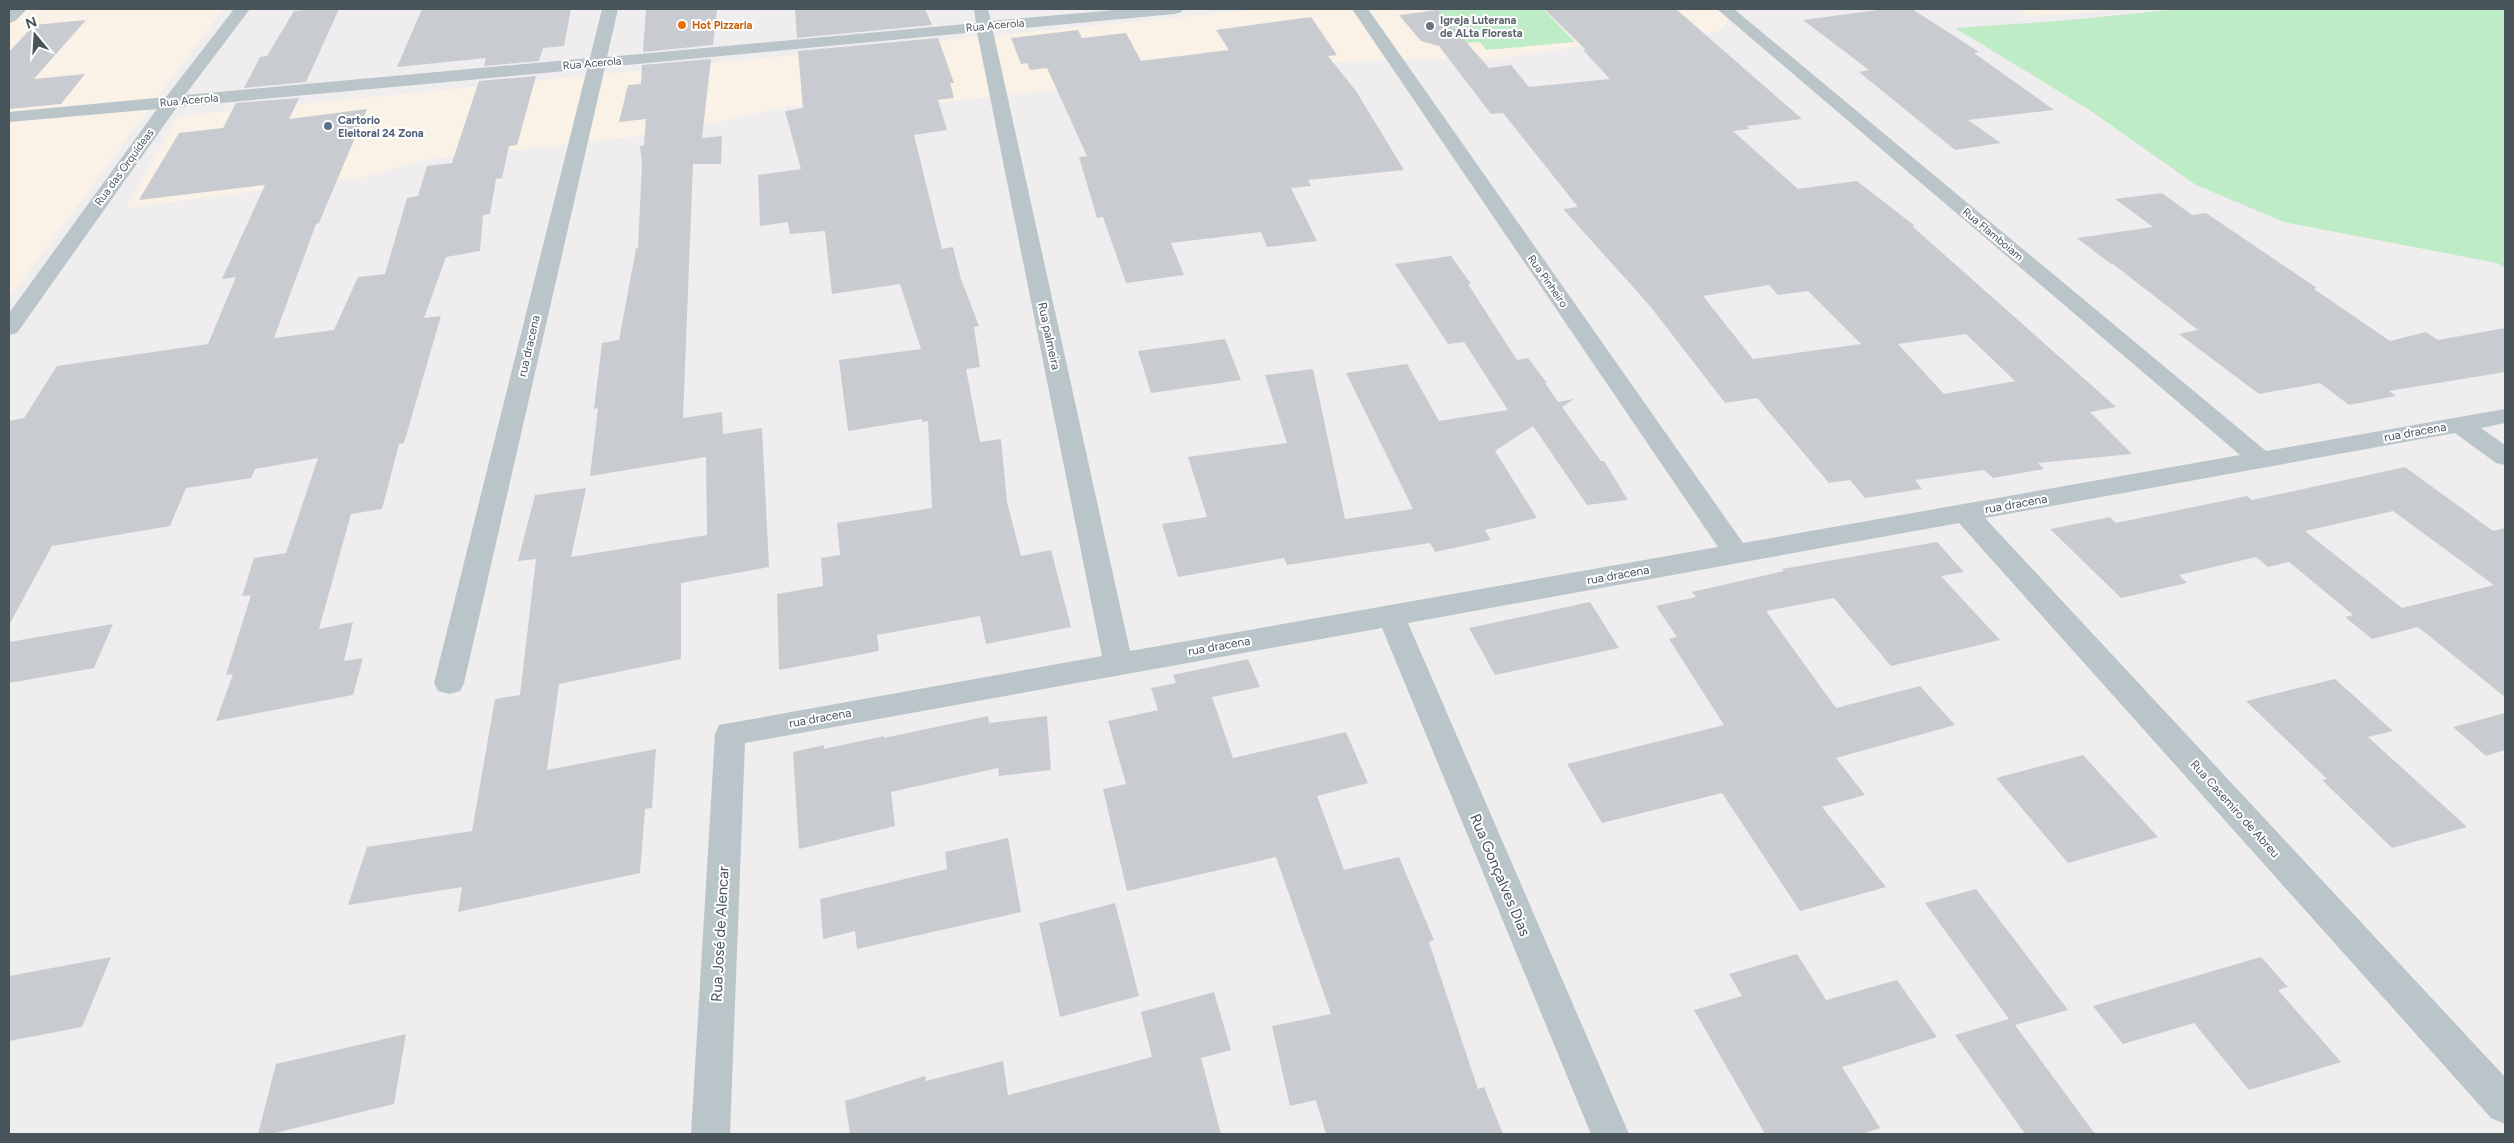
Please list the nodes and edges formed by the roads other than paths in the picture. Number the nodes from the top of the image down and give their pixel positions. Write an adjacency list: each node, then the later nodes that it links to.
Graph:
1 (19, 9): 7 (street)
2 (242, 9): 10 (street, Rua das Orquídeas)
3 (610, 9): 9 (street, rua dracena)
4 (1176, 9): 8 (street, Rua Acerola)
5 (1360, 9): 18 (street, Rua Pinheiro)
6 (1725, 9): 16 (street, Rua Flamboiam)
7 (9, 18)
8 (982, 18): 9 (street, Rua Acerola); 20 (street, Rua palmeira)
9 (597, 62): 10 (street, Rua Acerola); 21 (street, rua dracena)
10 (171, 102): 11 (street, Rua Acerola); 12 (street, Rua das Orquídeas)
11 (9, 117)
12 (9, 328)
13 (2505, 416): 14 (street, rua dracena)
14 (2459, 424): 15 (street); 16 (street, rua dracena)
15 (2505, 457)
16 (2261, 460): 17 (street, rua dracena)
17 (1965, 513): 18 (street, rua dracena); 23 (street, Rua Casemiro de Abreu)
18 (1736, 554): 19 (street, rua dracena)
19 (1391, 616): 20 (street, rua dracena); 25 (street, Rua Gonçalves Dias)
20 (1118, 664): 22 (street, rua dracena)
21 (448, 684)
22 (730, 734): 24 (street, Rua José de Alencar)
23 (2505, 1104)
24 (710, 1134)
25 (1610, 1134)

